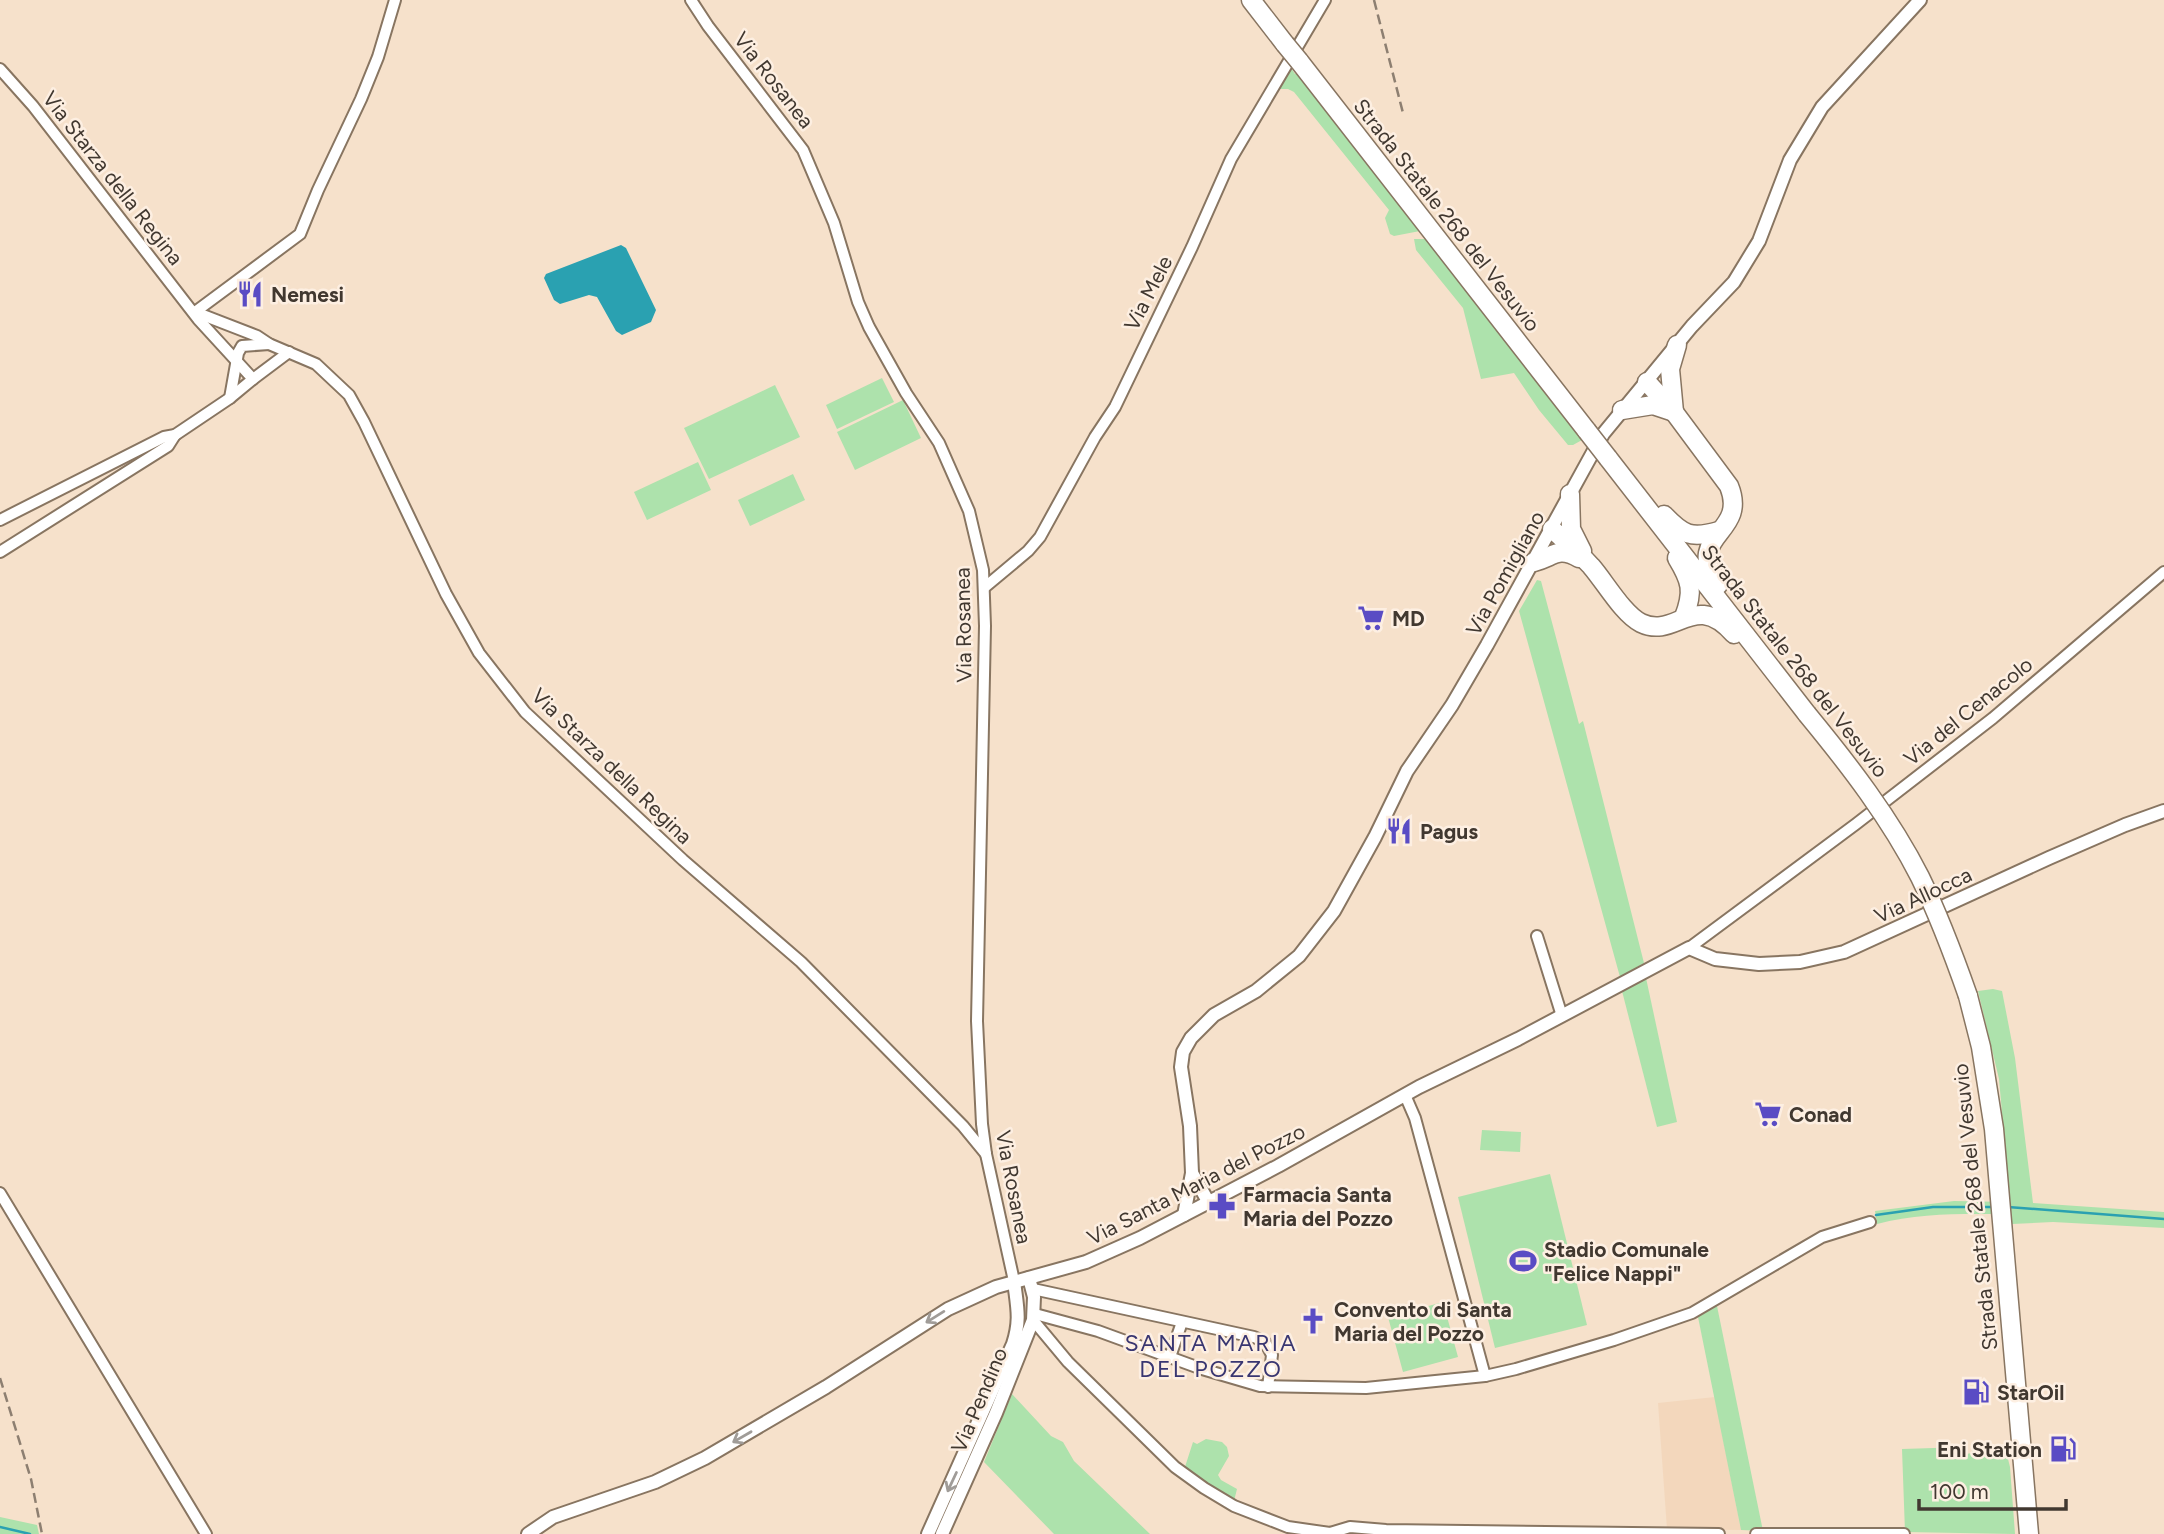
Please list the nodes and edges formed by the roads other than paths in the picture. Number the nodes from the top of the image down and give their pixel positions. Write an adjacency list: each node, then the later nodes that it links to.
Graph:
1 (395, 0): 7 (street)
2 (691, 0): 28 (street, Via Rosanea)
3 (1251, 0): 18 (highway, Strada Statale 268 del Vesuvio, bridge)
4 (1325, 0): 28 (street, Via Mele)
5 (1920, 0): 9 (street, Via Pomigliano)
6 (0, 69): 7 (street, Via Starza della Regina)
7 (195, 312): 8 (street, Via Starza della Regina); 11 (street, Via Starza della Regina)
8 (268, 344): 10 (street, Via Starza della Regina); 11 (street)
9 (1677, 345): 13 (street, Via Pomigliano); 16 (highway)
10 (289, 352): 12 (street); 37 (street, Via Starza della Regina)
11 (237, 363): 12 (street, Via Starza della Regina); 14 (street)
12 (253, 379): 14 (street)
13 (1647, 382): 15 (street, Via Pomigliano); 16 (highway)
14 (230, 398): 17 (street)
15 (1622, 410): 16 (highway); 19 (street, Via Pomigliano)
16 (1674, 412): 23 (highway)
17 (175, 435): 21 (street); 24 (street)
18 (1623, 477): 20 (highway); 23 (highway)
19 (1570, 494): 22 (street, Via Pomigliano); 26 (highway)
20 (1651, 513): 29 (highway); 30 (highway, Strada Statale 268 del Vesuvio)
21 (0, 520)
22 (1552, 529): 25 (street, Via Pomigliano); 26 (highway)
23 (1718, 531): 30 (highway)
24 (0, 552)
25 (1534, 562): 26 (highway); 38 (street, Via Pomigliano)
26 (1588, 563): 29 (highway)
27 (2164, 572): 34 (street, Via del Cenacolo)
28 (985, 587): 37 (street, Via Rosanea)
29 (1684, 617): 31 (highway)
30 (1754, 645): 31 (highway, Strada Statale 268 del Vesuvio)
31 (1775, 672): 57 (highway, Strada Statale 268 del Vesuvio, bridge)
32 (2164, 811): 34 (street, Via Allocca)
33 (1537, 936): 35 (street)
34 (1689, 948): 35 (street, Via Santa Maria del Pozzo)
35 (1562, 1016): 36 (street, Via Santa Maria del Pozzo)
36 (1405, 1095): 40 (street, Via Santa Maria del Pozzo); 48 (street)
37 (986, 1154): 43 (street, Via Rosanea)
38 (1192, 1173): 40 (street, Via Pomigliano); 41 (street, Via Pomigliano)
39 (0, 1193): 50 (street)
40 (1209, 1203): 41 (street, Via Santa Maria del Pozzo)
41 (1184, 1215): 44 (street, Via Santa Maria del Pozzo)
42 (1870, 1222): 48 (street)
43 (1014, 1282): 44 (street, Via Santa Maria del Pozzo); 51 (street, Via Santa Maria del Pozzo, one-way to 51); 52 (street, Via Pendino, one-way to 52)
44 (1031, 1283): 45 (street, Via Pendino); 46 (street)
45 (1034, 1317): 47 (street); 53 (street, Via Pendino); 54 (street)
46 (1182, 1322): 47 (street); 49 (street)
47 (1170, 1357): 49 (street)
48 (1485, 1376): 49 (street)
49 (1268, 1387)
50 (206, 1534)
51 (528, 1534)
52 (928, 1534)
53 (942, 1534)
54 (1718, 1534)
55 (1756, 1534): 56 (street)
56 (1904, 1534)
57 (2029, 1534)

